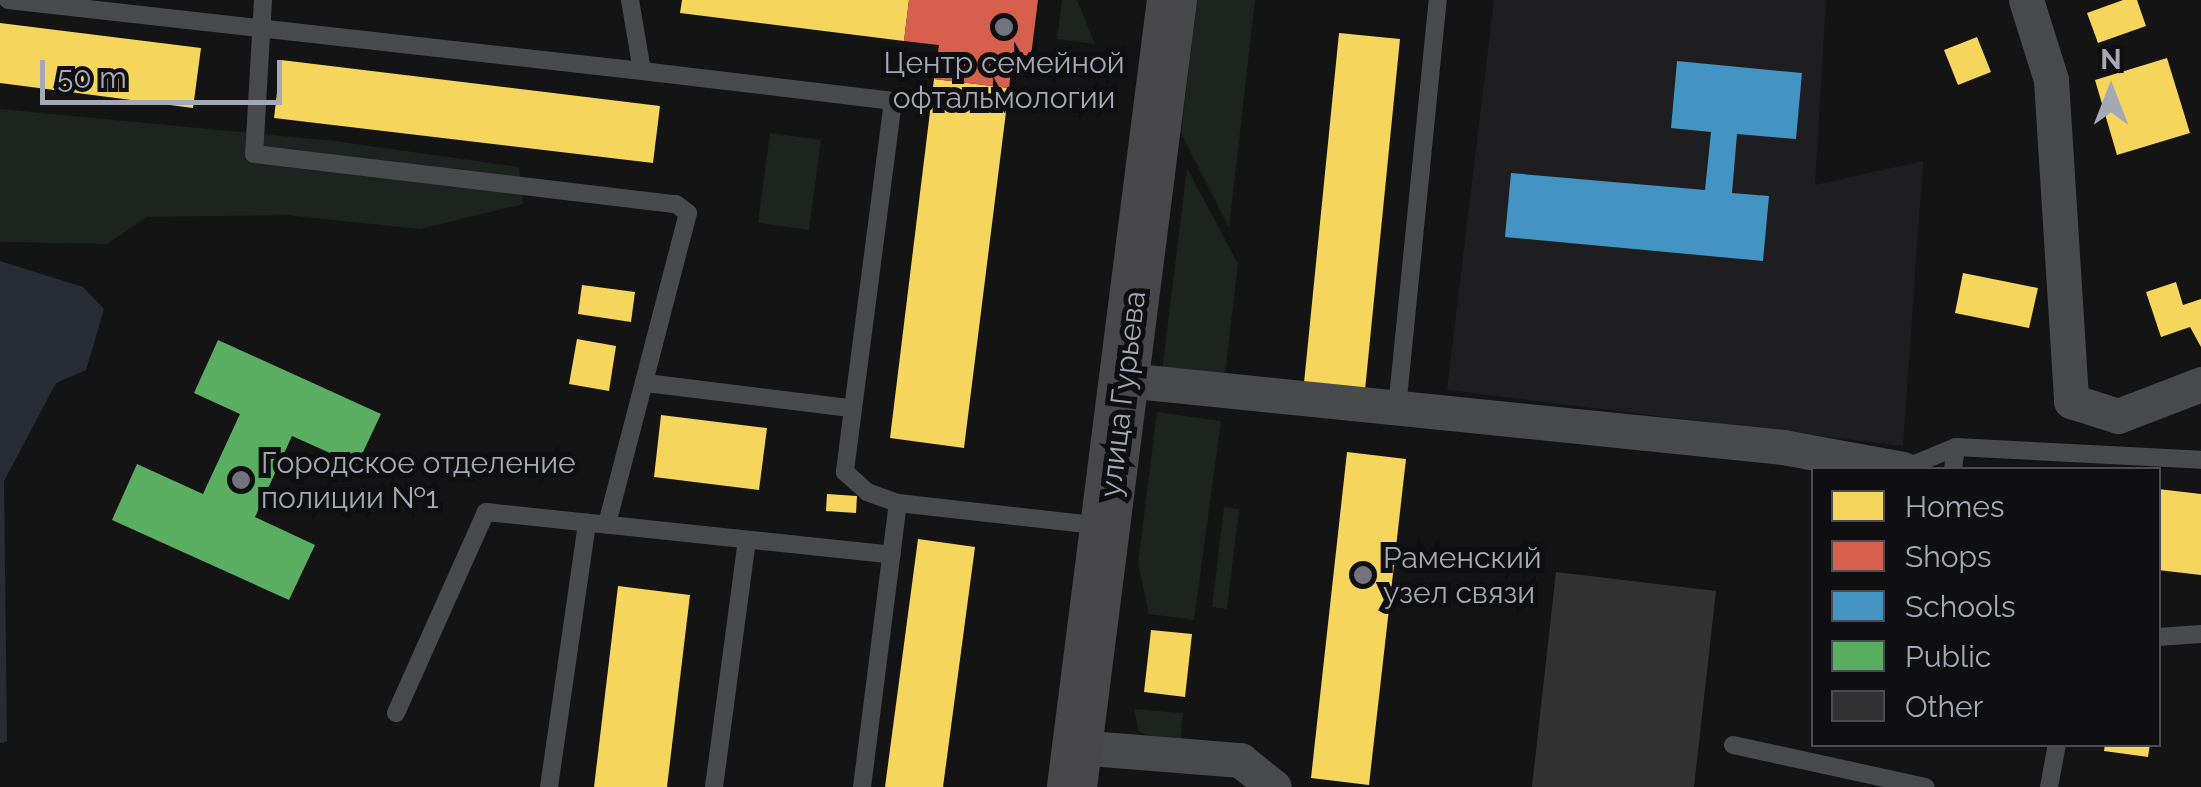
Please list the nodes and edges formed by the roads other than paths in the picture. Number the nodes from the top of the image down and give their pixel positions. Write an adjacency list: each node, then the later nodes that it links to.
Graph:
1 (8, 0): 7 (lane)
2 (263, 0): 7 (lane)
3 (630, 0): 8 (lane)
4 (1172, 0): 9 (main road, улица Гурьева)
5 (1438, 0): 13 (lane)
6 (2026, 0): 11 (street)
7 (260, 28): 8 (lane); 10 (lane)
8 (642, 71): 12 (lane)
9 (1126, 380): 13 (street); 22 (main road, улица Гурьева)
10 (646, 382): 12 (lane); 21 (lane)
11 (2201, 384)
12 (850, 408): 19 (lane)
13 (1397, 408): 16 (street)
14 (1956, 447): 15 (lane); 17 (lane); 18 (lane)
15 (2201, 460)
16 (1892, 467)
17 (1908, 467)
18 (1953, 467)
19 (898, 503): 22 (lane); 24 (lane)
20 (587, 523): 21 (lane); 27 (lane); 31 (lane)
21 (607, 525): 23 (lane)
22 (1105, 527): 30 (main road, улица Гурьева)
23 (747, 540): 24 (lane); 32 (lane)
24 (892, 555): 33 (lane)
25 (2201, 634): 26 (lane)
26 (2161, 637)
27 (396, 714)
28 (1734, 745): 35 (lane)
29 (2056, 747): 36 (lane)
30 (1075, 767): 34 (street)
31 (550, 787)
32 (714, 787)
33 (862, 787)
34 (1274, 787)
35 (1925, 787)
36 (2049, 787)

